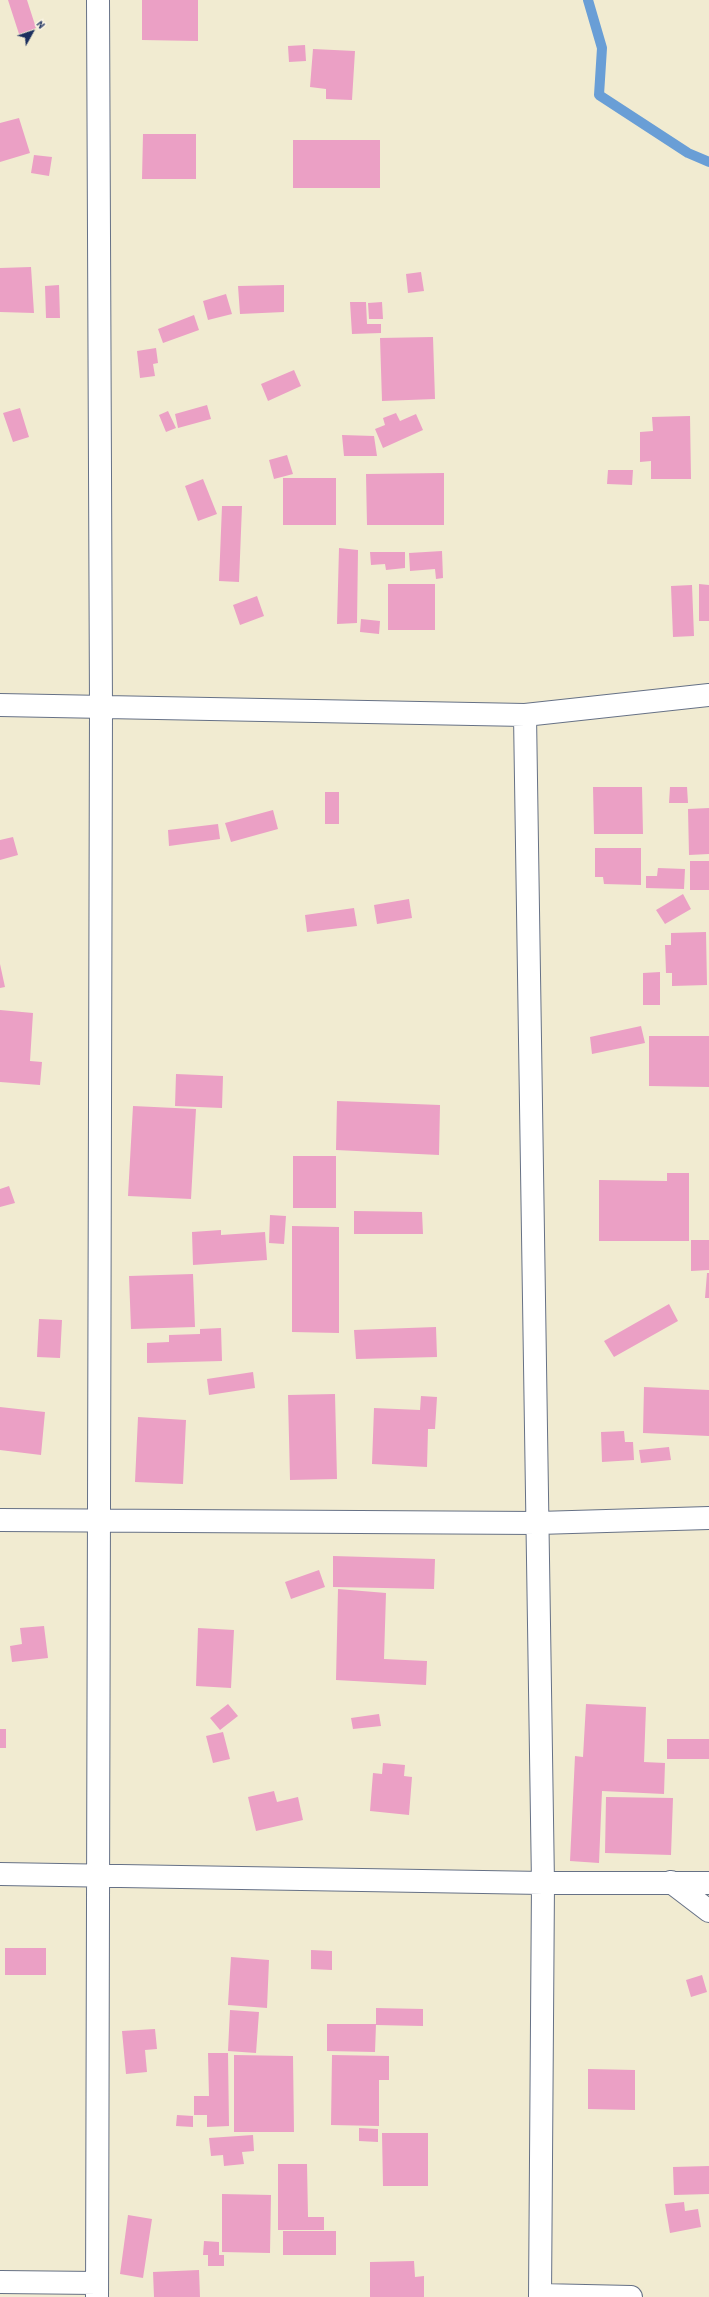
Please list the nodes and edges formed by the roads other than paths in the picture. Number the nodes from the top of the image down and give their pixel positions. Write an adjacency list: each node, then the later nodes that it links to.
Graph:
1 (98, 0): 4 (street)
2 (709, 695): 5 (street)
3 (0, 705): 4 (street)
4 (101, 707): 5 (street); 8 (street)
5 (525, 715): 9 (street)
6 (709, 1518): 9 (street)
7 (0, 1520): 8 (street)
8 (98, 1520): 9 (street); 11 (street)
9 (538, 1523): 13 (street)
10 (0, 1874): 11 (street)
11 (99, 1874): 13 (street); 17 (street)
12 (671, 1882): 13 (street); 14 (street); 15 (street)
13 (543, 1883): 18 (street)
14 (709, 1883)
15 (709, 1911)
16 (0, 2282): 17 (street)
17 (97, 2290)
18 (540, 2296): 19 (street)
19 (631, 2297)

